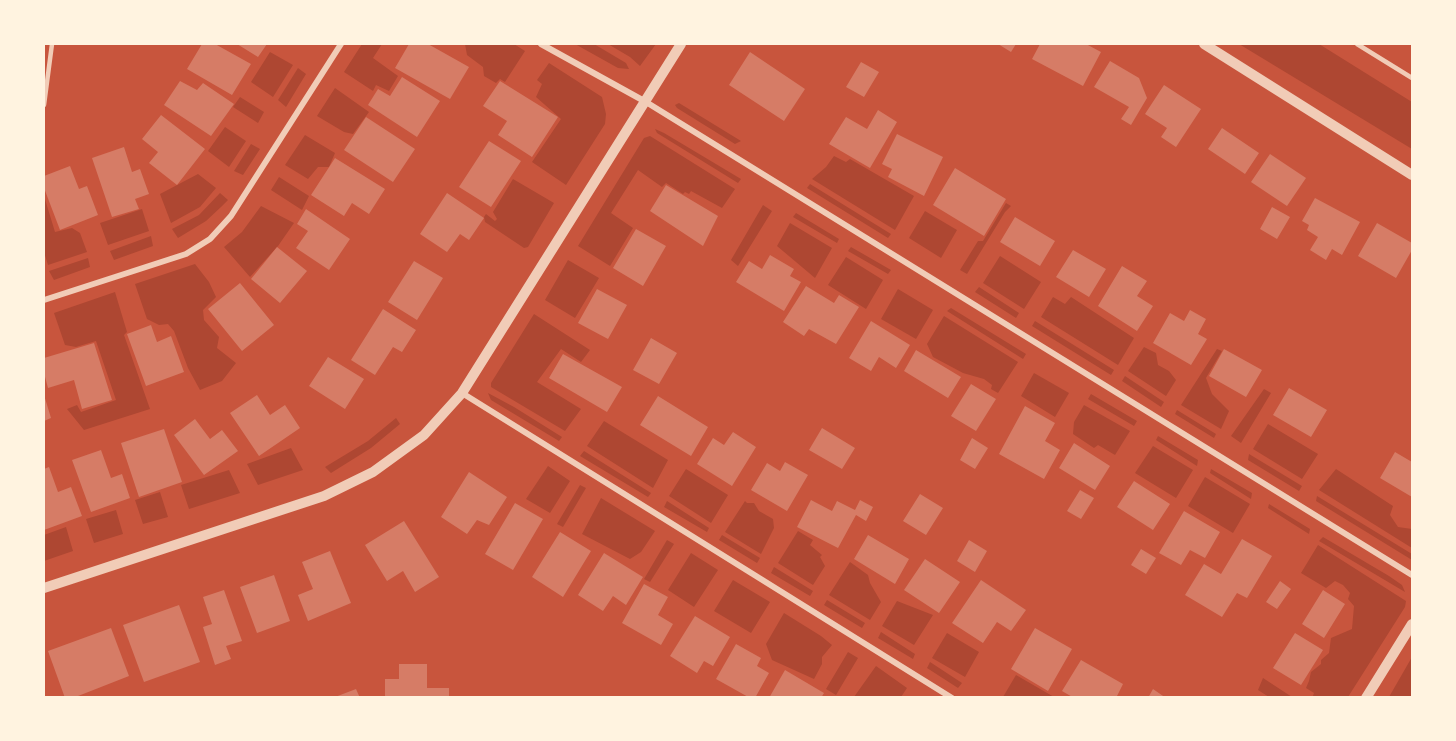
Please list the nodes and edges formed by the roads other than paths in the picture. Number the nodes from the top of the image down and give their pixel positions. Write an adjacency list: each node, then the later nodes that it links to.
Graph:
1 (52, 44): 9 (lane)
2 (341, 44): 11 (street)
3 (541, 44): 8 (street)
4 (681, 44): 8 (street)
5 (1204, 44): 10 (street)
6 (1357, 44): 7 (lane)
7 (1413, 78)
8 (646, 102): 12 (street); 13 (street)
9 (44, 105)
10 (1413, 175)
11 (44, 300)
12 (462, 393): 14 (street); 16 (street)
13 (1413, 574)
14 (44, 588)
15 (1413, 624): 17 (street)
16 (952, 698)
17 (1366, 698)

